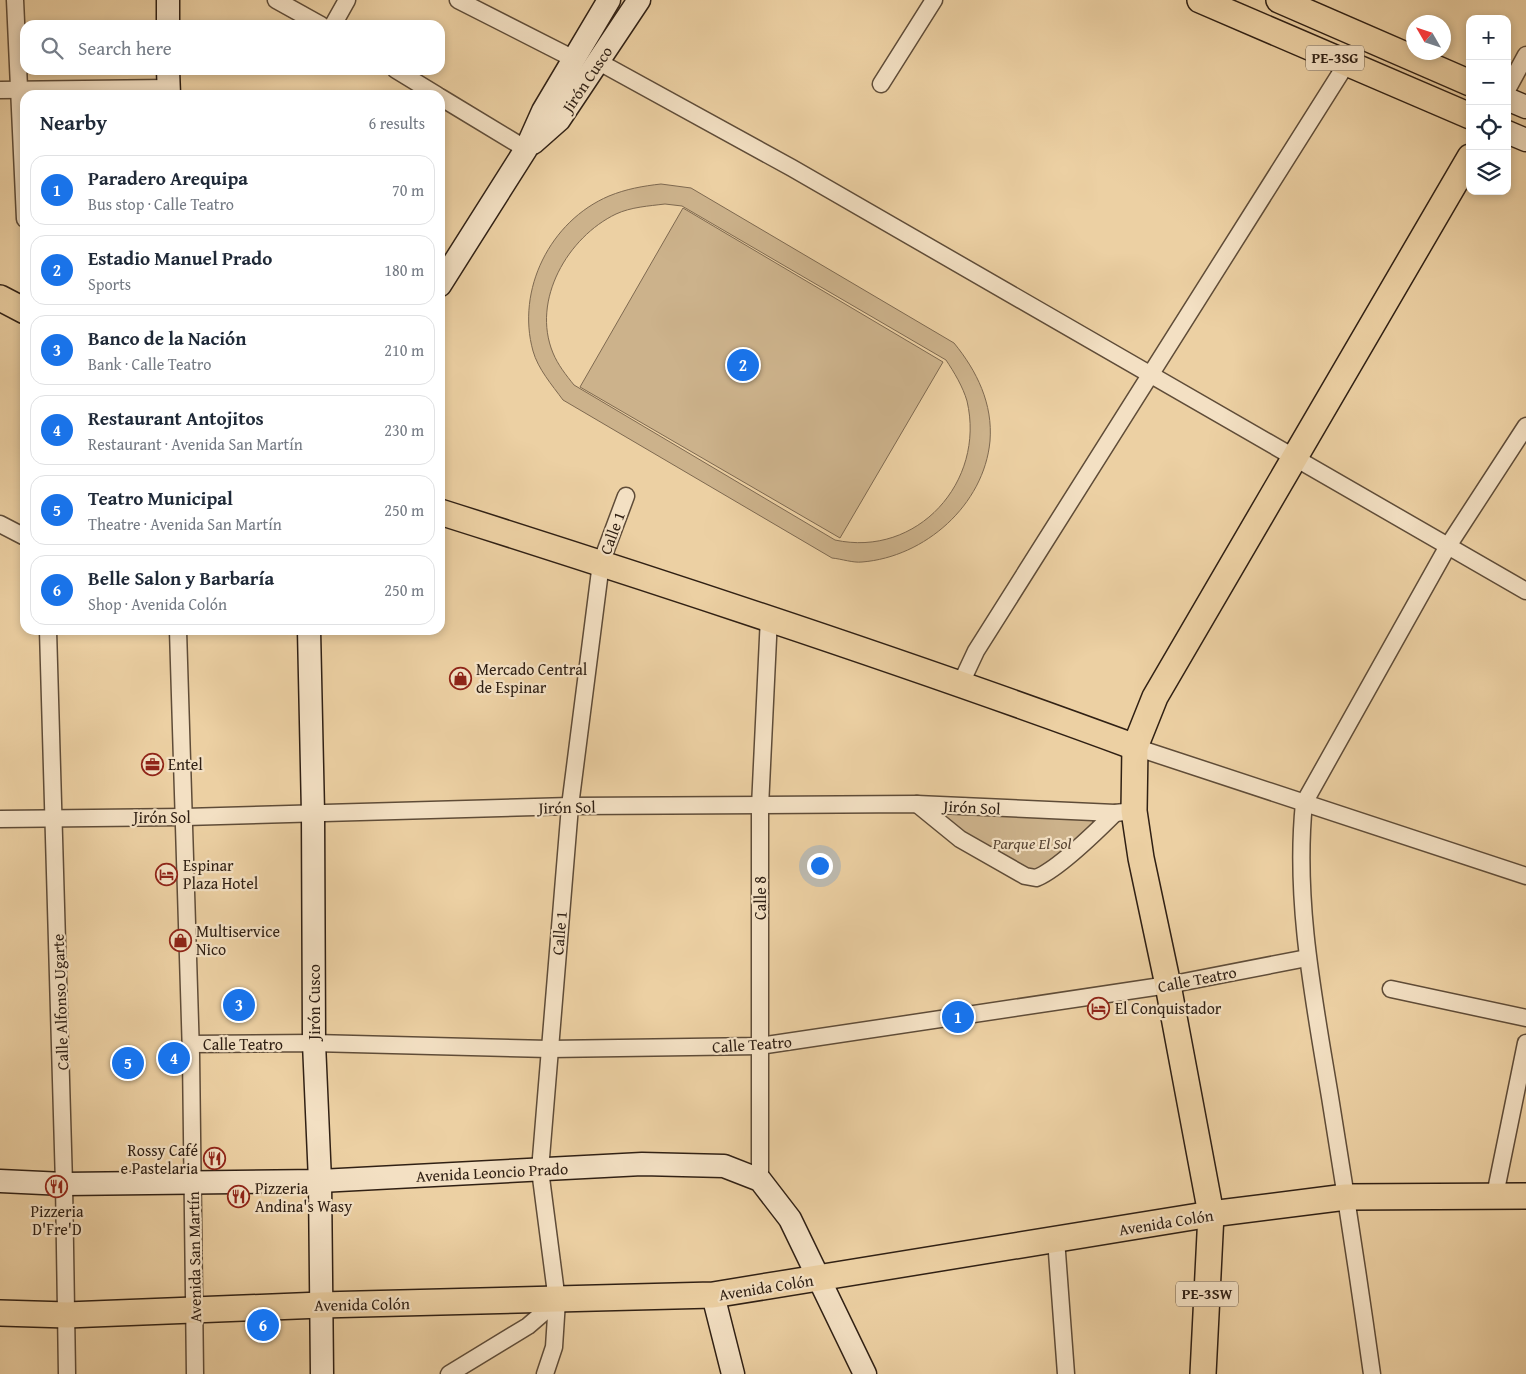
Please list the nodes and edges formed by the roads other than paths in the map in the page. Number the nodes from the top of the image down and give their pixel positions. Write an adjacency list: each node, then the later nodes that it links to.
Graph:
1 (15, 0): 25 (street)
2 (168, 0): 12 (street)
3 (276, 0): 13 (street)
4 (347, 0): 14 (street)
5 (458, 0): 16 (street)
6 (609, 0): 16 (street, Jirón Cusco)
7 (639, 0): 17 (street, Jirón Cusco)
8 (934, 0): 23 (street)
9 (1200, 0): 18 (main road, PE-3SG)
10 (1279, 0): 11 (main road, PE-3SG)
11 (1319, 8): 20 (main road, PE-3SG)
12 (168, 20)
13 (312, 20)
14 (336, 20)
15 (1526, 56): 21 (street)
16 (574, 59): 34 (street, Jirón Cusco)
17 (599, 62): 34 (street, Jirón Cusco); 39 (street)
18 (1347, 63): 30 (main road, PE-3SG); 39 (street)
19 (404, 75): 26 (street)
20 (1466, 81)
21 (1511, 83)
22 (168, 84): 25 (street)
23 (881, 84)
24 (0, 90): 25 (street)
25 (18, 90): 31 (street)
26 (429, 90)
27 (445, 100): 34 (street)
28 (1511, 101): 29 (street)
29 (1526, 107)
30 (1466, 114)
31 (20, 127)
32 (1511, 134): 33 (street)
33 (1526, 140)
34 (526, 149): 36 (street, Jirón Cusco)
35 (1466, 165): 41 (main road)
36 (445, 277)
37 (0, 298): 38 (main road)
38 (20, 308)
39 (1150, 374): 41 (street); 53 (street)
40 (1526, 426): 46 (street)
41 (1294, 457): 46 (street); 54 (main road)
42 (626, 496): 47 (street, Calle 1)
43 (445, 514): 47 (main road)
44 (0, 524): 45 (street)
45 (20, 534)
46 (1448, 546): 48 (street); 55 (street)
47 (601, 563): 49 (main road); 57 (street, Calle 1)
48 (1526, 591)
49 (769, 617): 53 (main road); 58 (street, Calle 8)
50 (48, 635): 61 (street, Calle Alfonso Ugarte)
51 (178, 635): 62 (street, Avenida San Martín)
52 (309, 635): 60 (street, Jirón Cusco)
53 (961, 682): 54 (main road)
54 (1135, 747): 55 (street); 59 (main road)
55 (1304, 803): 64 (street); 65 (street)
56 (917, 804): 58 (street, Jirón Sol); 59 (street, Jirón Sol); 59 (street)
57 (570, 806): 58 (street, Jirón Sol); 60 (street, Jirón Sol); 73 (street, Calle 1)
58 (760, 807): 72 (street, Calle 8)
59 (1124, 812): 66 (main road)
60 (313, 813): 62 (street, Jirón Sol); 69 (street, Jirón Cusco)
61 (55, 817): 62 (street, Jirón Sol); 63 (street, Jirón Sol); 79 (street, Calle Alfonso Ugarte)
62 (185, 817): 71 (street, Avenida San Martín)
63 (0, 819)
64 (1526, 876)
65 (1308, 958): 66 (street, Calle Teatro); 82 (street)
66 (1168, 985): 72 (street, Calle Teatro); 83 (main road)
67 (1390, 989): 68 (street)
68 (1526, 1018)
69 (314, 1043): 71 (street, Calle Teatro); 73 (street, Calle Teatro); 77 (street, Jirón Cusco)
70 (1526, 1043): 80 (street)
71 (190, 1044): 78 (street, Avenida San Martín)
72 (760, 1046): 73 (street, Calle Teatro); 75 (street, Calle 8)
73 (549, 1049): 74 (street, Calle 1)
74 (540, 1170): 75 (street, Avenida Leoncio Prado); 77 (street, Avenida Leoncio Prado); 87 (street, Calle 1)
75 (760, 1180): 85 (street)
76 (0, 1181): 79 (street, Avenida Leoncio Prado)
77 (320, 1181): 78 (street, Avenida Leoncio Prado); 88 (street, Jirón Cusco)
78 (193, 1183): 79 (street, Avenida Leoncio Prado); 89 (street, Avenida San Martín)
79 (64, 1184): 91 (street, Calle Alfonso Ugarte)
80 (1496, 1195): 81 (main road, Avenida Colón); 82 (main road, Avenida Colón)
81 (1526, 1196)
82 (1346, 1197): 83 (main road, Avenida Colón); 101 (street)
83 (1211, 1214): 84 (main road, Avenida Colón); 100 (main road, PE-3SW)
84 (1056, 1240): 85 (main road, Avenida Colón); 99 (street)
85 (818, 1278): 86 (main road, Avenida Colón); 98 (street)
86 (713, 1296): 87 (main road, Avenida Colón); 97 (street)
87 (557, 1301): 88 (main road, Avenida Colón); 95 (street); 96 (street, Calle 1)
88 (321, 1305): 89 (main road, Avenida Colón); 94 (street, Jirón Cusco)
89 (194, 1310): 91 (main road, Avenida Colón); 93 (street, Avenida San Martín)
90 (0, 1313): 91 (main road, Avenida Colón)
91 (67, 1315): 92 (street, Calle Alfonso Ugarte)
92 (67, 1374)
93 (195, 1374)
94 (322, 1374)
95 (449, 1374)
96 (545, 1374)
97 (733, 1374)
98 (865, 1374)
99 (1066, 1374)
100 (1202, 1374)
101 (1372, 1374)

